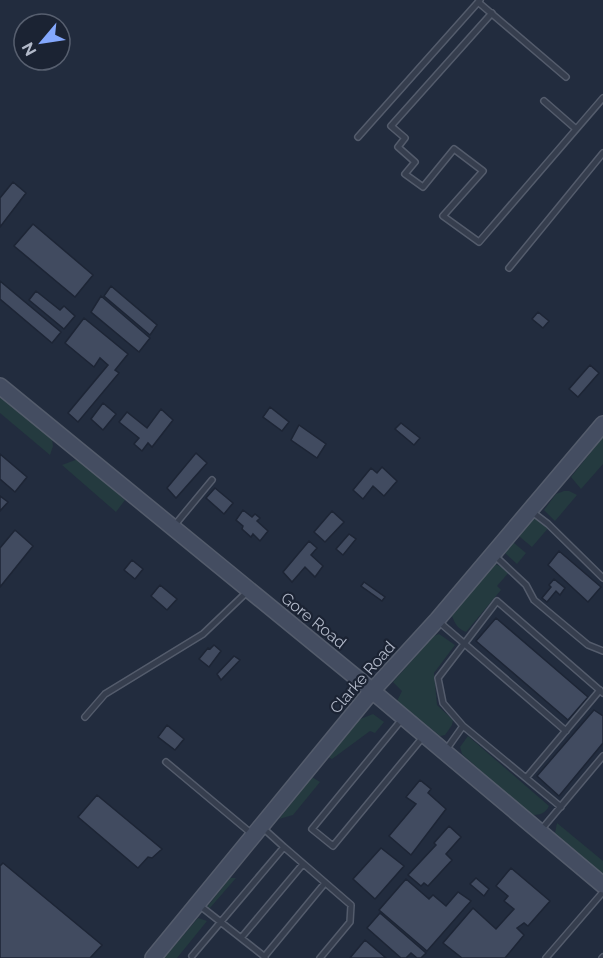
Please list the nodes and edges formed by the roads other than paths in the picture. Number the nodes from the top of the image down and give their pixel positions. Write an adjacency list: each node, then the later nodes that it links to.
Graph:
1 (479, 1): 2 (lane); 7 (lane)
2 (492, 13): 3 (lane); 6 (lane)
3 (566, 77)
4 (603, 98): 6 (lane)
5 (544, 101): 6 (lane)
6 (576, 129)
7 (358, 137)
8 (603, 153): 9 (lane)
9 (509, 268)
10 (0, 386): 14 (main road, Gore Road)
11 (603, 424): 13 (main road, Clarke Road)
12 (212, 480): 14 (lane)
13 (530, 510): 15 (main road, Clarke Road); 16 (lane)
14 (173, 528): 17 (main road, Gore Road)
15 (493, 554): 18 (main road, Clarke Road); 20 (lane)
16 (603, 578)
17 (249, 590): 21 (main road, Gore Road); 23 (lane)
18 (437, 620): 19 (lane); 21 (main road, Clarke Road)
19 (464, 642): 22 (lane); 25 (lane); 26 (lane)
20 (603, 651)
21 (372, 691): 24 (main road, Gore Road); 33 (main road, Clarke Road)
22 (602, 692): 26 (lane)
23 (85, 717)
24 (404, 717): 27 (main road, Gore Road); 27 (lane)
25 (463, 726): 28 (lane); 31 (lane)
26 (566, 731): 31 (lane)
27 (425, 735): 28 (main road, Gore Road)
28 (445, 751): 34 (main road, Gore Road)
29 (603, 756): 32 (lane)
30 (166, 762): 33 (lane)
31 (526, 778): 32 (lane)
32 (561, 807): 34 (lane)
33 (257, 831): 35 (lane); 40 (main road, Clarke Road)
34 (540, 831): 38 (main road, Gore Road)
35 (284, 847): 36 (lane); 41 (lane)
36 (303, 864): 37 (lane); 42 (lane)
37 (325, 884): 44 (lane); 46 (lane)
38 (603, 885)
39 (603, 892): 47 (lane)
40 (197, 904): 41 (lane); 45 (main road, Clarke Road)
41 (220, 922): 42 (lane); 43 (lane)
42 (241, 938): 44 (lane)
43 (192, 956)
44 (265, 957)
45 (153, 958)
46 (320, 958)
47 (546, 958)

